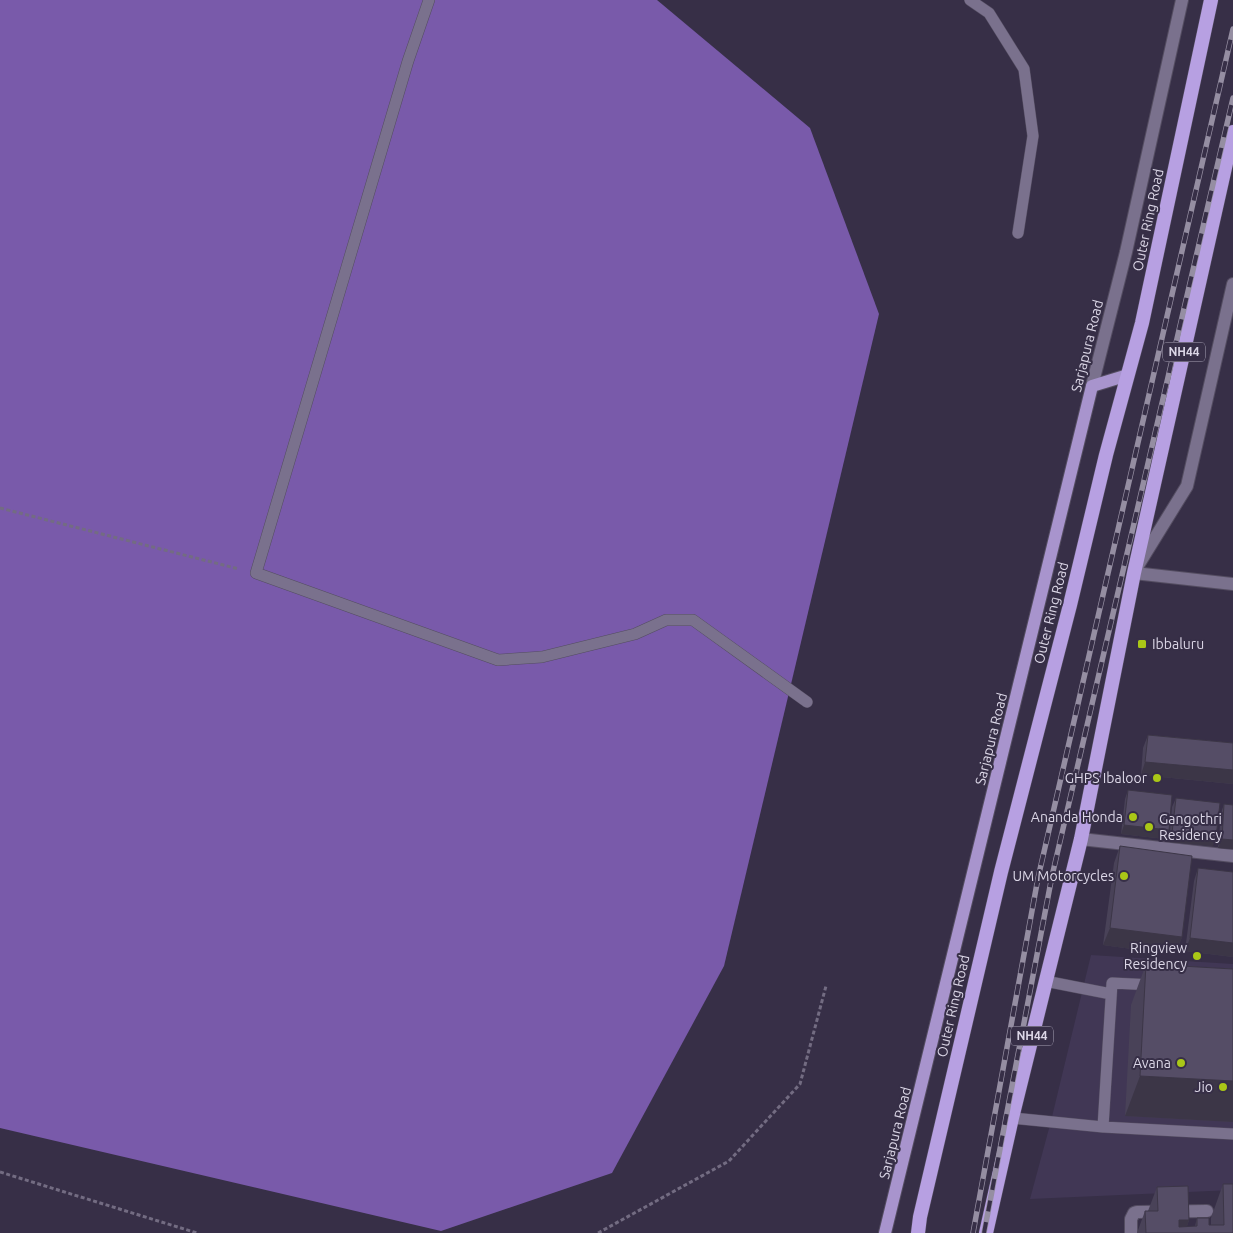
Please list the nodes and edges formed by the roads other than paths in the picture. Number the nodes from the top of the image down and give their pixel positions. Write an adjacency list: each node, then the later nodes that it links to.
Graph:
1 (429, 0): 12 (lane)
2 (970, 0): 6 (lane)
3 (1182, 0): 9 (street, Sarjapura Road)
4 (1210, 0): 8 (highway, Outer Ring Road)
5 (1233, 132): 10 (highway, NH44)
6 (1018, 233)
7 (1233, 284): 10 (street)
8 (1128, 375): 9 (main road); 23 (highway, Outer Ring Road)
9 (1092, 386): 22 (main road, Sarjapura Road)
10 (1134, 572): 11 (street); 13 (highway, NH44)
11 (1233, 584)
12 (807, 702)
13 (1081, 839): 14 (street); 15 (highway, NH44)
14 (1233, 856)
15 (1045, 981): 17 (lane); 18 (highway, NH44)
16 (1168, 986): 17 (lane)
17 (1111, 994): 19 (lane)
18 (1012, 1118): 19 (lane); 24 (highway, NH44)
19 (1103, 1126): 20 (lane)
20 (1233, 1134)
21 (1207, 1211): 25 (street)
22 (885, 1233)
23 (918, 1233)
24 (986, 1233)
25 (1131, 1233)

